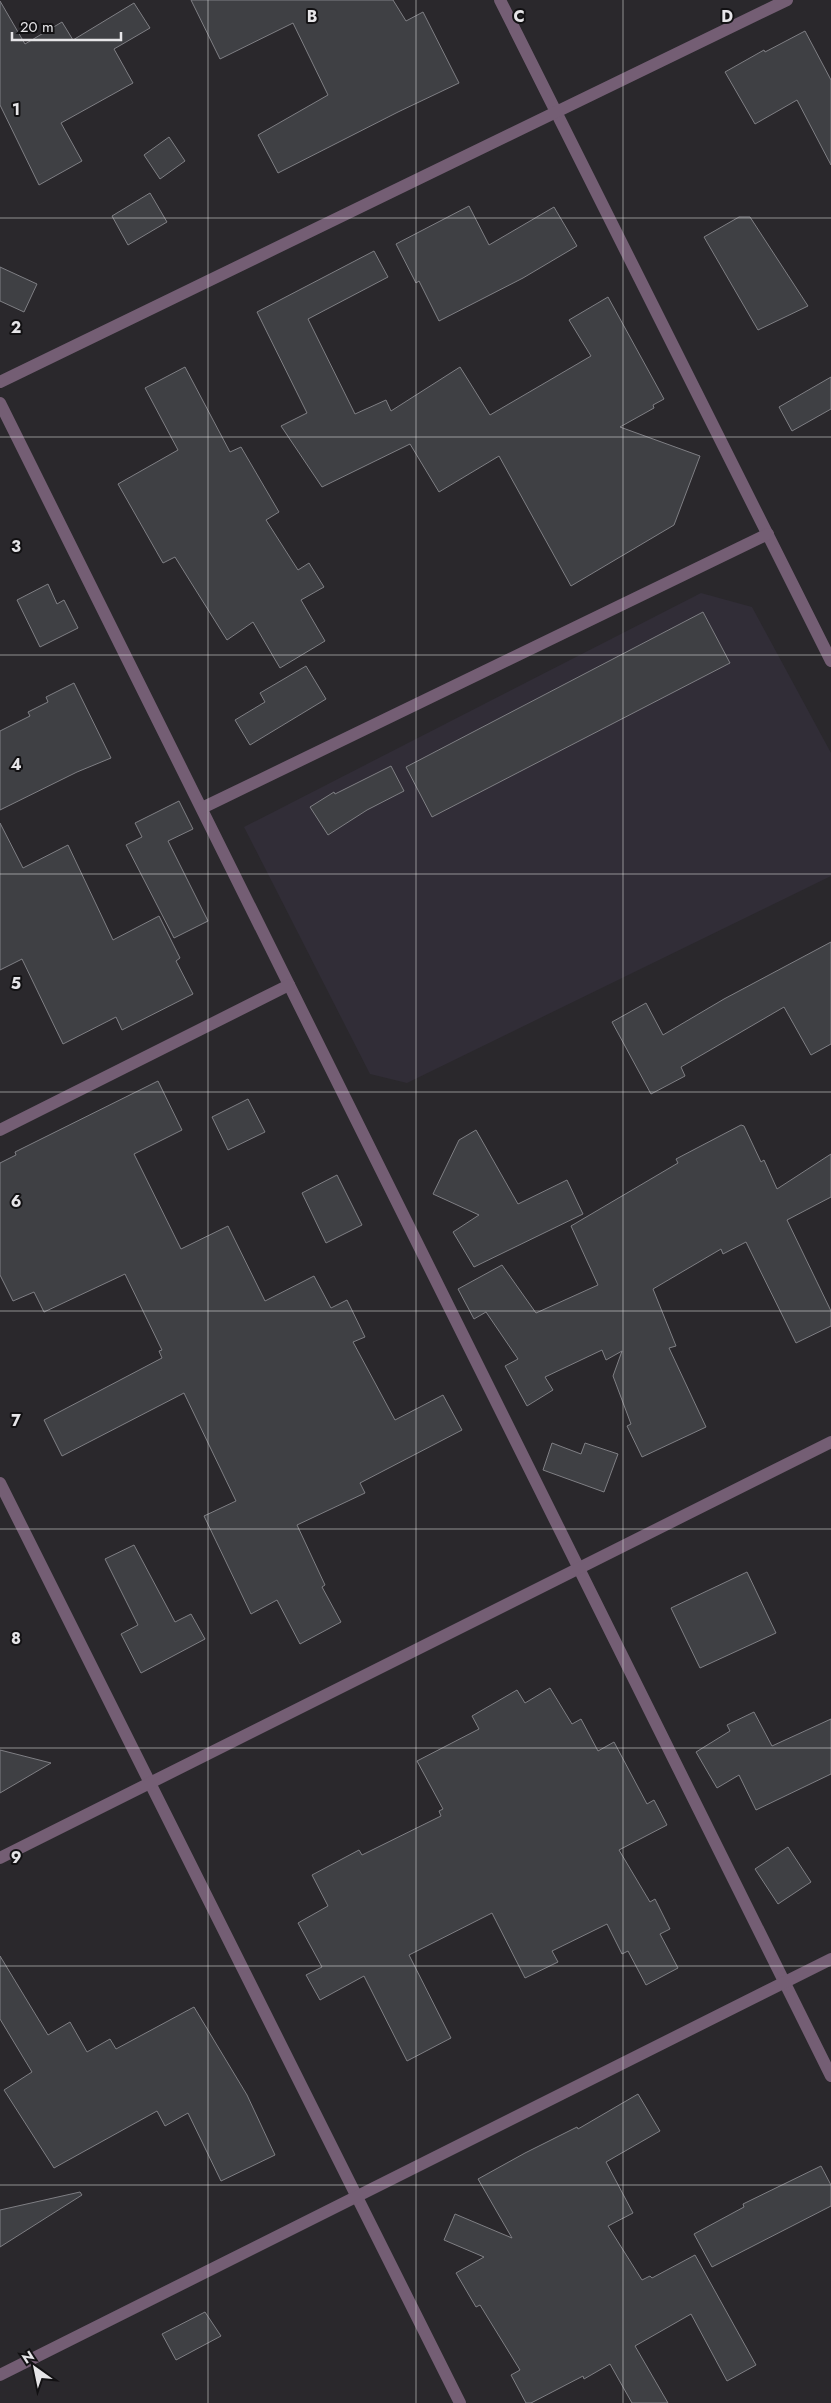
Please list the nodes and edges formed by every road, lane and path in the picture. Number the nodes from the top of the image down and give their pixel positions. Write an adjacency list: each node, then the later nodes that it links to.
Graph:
1 (500, 0): 3 (street)
2 (786, 0): 3 (street)
3 (556, 112): 4 (street); 6 (street)
4 (0, 382)
5 (0, 402): 8 (street)
6 (768, 534): 7 (street); 8 (street)
7 (831, 661)
8 (202, 808): 9 (street)
9 (289, 985): 10 (street); 13 (street)
10 (0, 1130)
11 (831, 1442): 13 (street)
12 (0, 1483): 14 (street)
13 (579, 1568): 14 (street); 17 (street)
14 (150, 1783): 15 (street); 19 (street)
15 (0, 1858)
16 (831, 1959): 17 (street)
17 (784, 1982): 18 (street); 19 (street)
18 (831, 2076)
19 (357, 2196): 20 (street); 21 (street)
20 (0, 2376)
21 (460, 2403)

